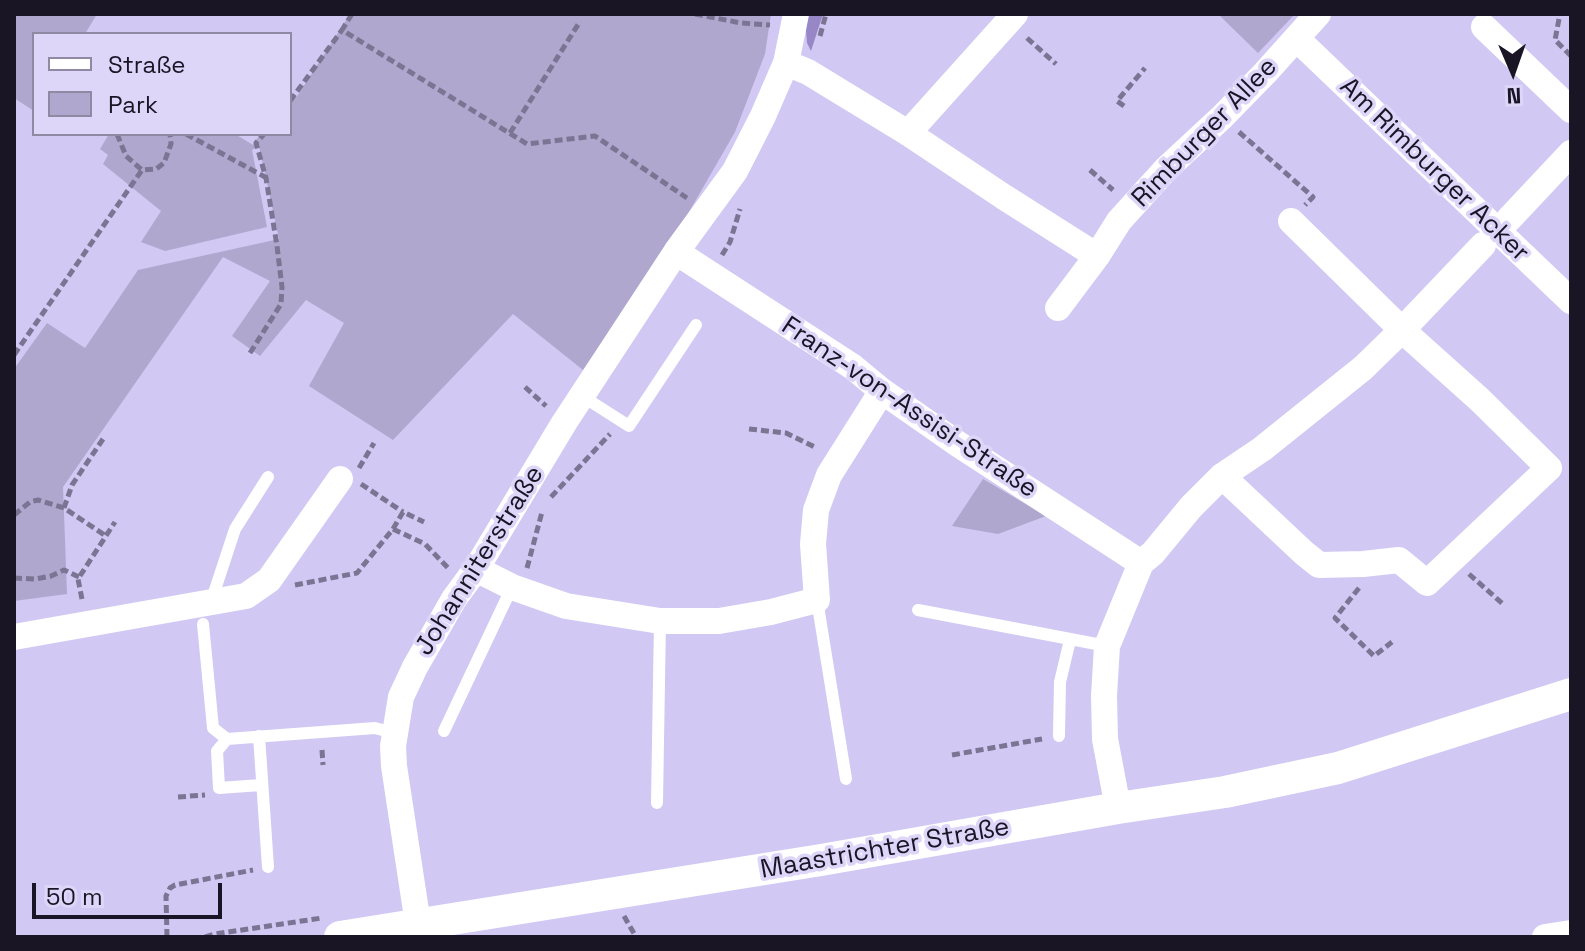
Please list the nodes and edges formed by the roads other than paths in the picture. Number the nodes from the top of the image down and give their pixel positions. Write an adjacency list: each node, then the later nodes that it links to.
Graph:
1 (1318, 14): 5 (street, Rimburger Allee)
2 (1012, 18): 8 (street)
3 (795, 20): 6 (street, Johanniterstraße)
4 (1484, 27): 7 (street)
5 (1297, 39): 14 (street, Rimburger Allee); 15 (street, Am Rimburger Acker)
6 (786, 63): 8 (street); 13 (street, Johanniterstraße)
7 (1571, 110)
8 (908, 133): 14 (street)
9 (1571, 153): 10 (street)
10 (1509, 219)
11 (1291, 221): 18 (street)
12 (1483, 245): 18 (street)
13 (676, 252): 19 (street, Franz-von-Assisi-Straße); 20 (street, Johanniterstraße)
14 (1097, 256): 16 (street, Rimburger Allee)
15 (1571, 301)
16 (1058, 308)
17 (696, 325): 20 (lane)
18 (1402, 330): 21 (street); 21 (street)
19 (882, 391): 24 (street, Franz-von-Assisi-Straße); 27 (street)
20 (582, 396): 25 (street, Johanniterstraße)
21 (1222, 476): 24 (street)
22 (268, 477): 29 (lane)
23 (340, 479): 29 (street)
24 (1141, 563): 33 (street)
25 (476, 569): 26 (street); 37 (street, Johanniterstraße)
26 (516, 589): 30 (street); 36 (lane)
27 (817, 600): 30 (street); 42 (lane)
28 (918, 610): 32 (lane)
29 (207, 613): 31 (street); 40 (lane)
30 (660, 621): 44 (lane)
31 (14, 637)
32 (1070, 640): 33 (lane); 39 (lane)
33 (1107, 646): 45 (street)
34 (1571, 677): 41 (street, Maastrichter Straße)
35 (1571, 694): 41 (street, Maastrichter Straße)
36 (444, 731)
37 (394, 733): 38 (lane); 47 (street, Johanniterstraße)
38 (259, 736): 40 (lane); 43 (lane)
39 (1059, 736)
40 (227, 739): 43 (lane)
41 (1427, 741): 45 (street, Maastrichter Straße)
42 (846, 779)
43 (261, 785): 46 (lane)
44 (657, 803)
45 (1118, 808): 47 (street, Maastrichter Straße)
46 (268, 867)
47 (418, 924): 49 (street, Maastrichter Straße)
48 (1571, 933): 50 (street)
49 (340, 937)
50 (1545, 937)

